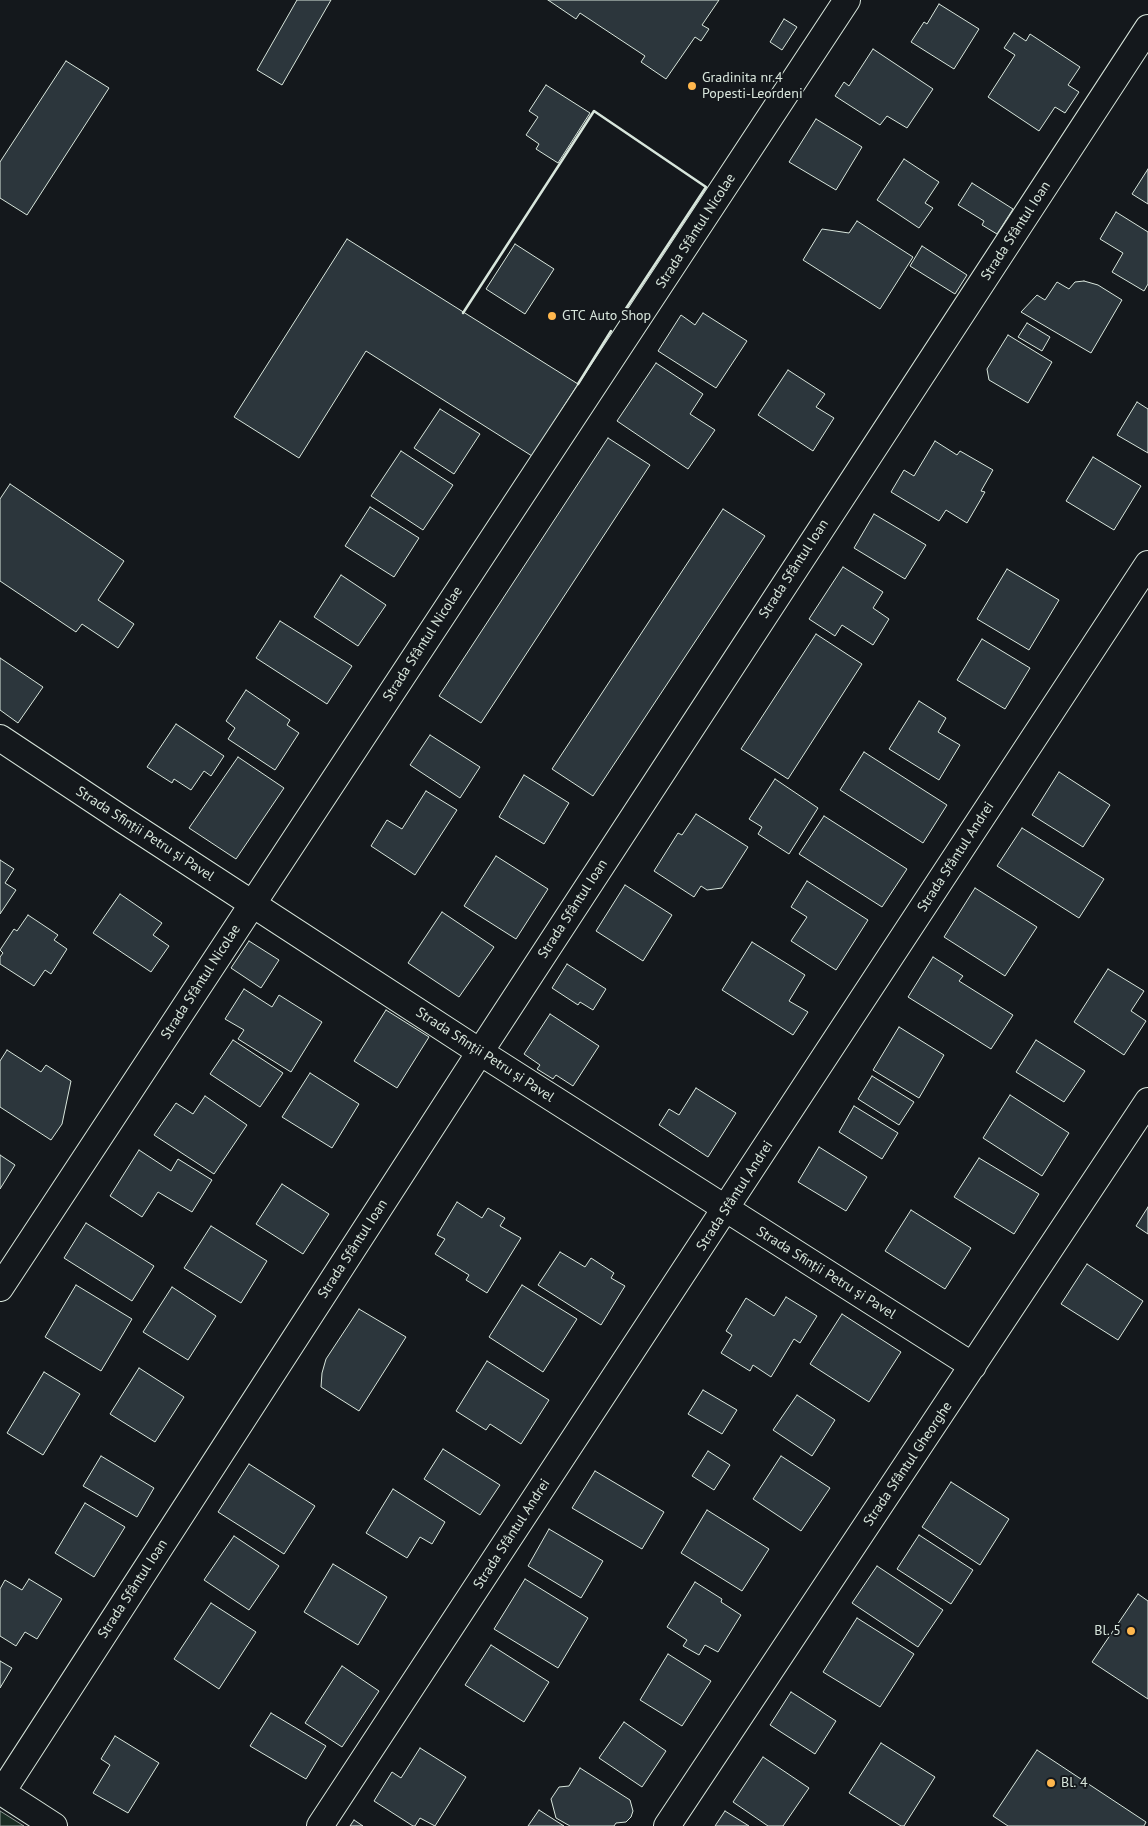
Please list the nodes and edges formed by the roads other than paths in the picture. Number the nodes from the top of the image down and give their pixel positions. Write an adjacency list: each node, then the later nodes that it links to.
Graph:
1 (847, 0): 5 (street, Strada Sfântul Nicolae)
2 (1148, 28): 6 (street, Strada Sfântul Ioan)
3 (1148, 564): 8 (street, Strada Sfântul Andrei)
4 (0, 738): 5 (street, Strada Sfinții Petru și Pavel)
5 (252, 904): 6 (street, Strada Sfinții Petru și Pavel); 9 (street, Strada Sfântul Nicolae)
6 (480, 1052): 8 (street, Strada Sfinții Petru și Pavel); 11 (street, Strada Sfântul Ioan)
7 (1148, 1101): 10 (street, Strada Sfântul Gheorghe)
8 (726, 1209): 10 (street, Strada Sfinții Petru și Pavel); 13 (street, Strada Sfântul Andrei)
9 (0, 1288)
10 (973, 1366): 14 (street, Strada Sfântul Gheorghe)
11 (1, 1791): 12 (street)
12 (54, 1826)
13 (320, 1826)
14 (667, 1826)

